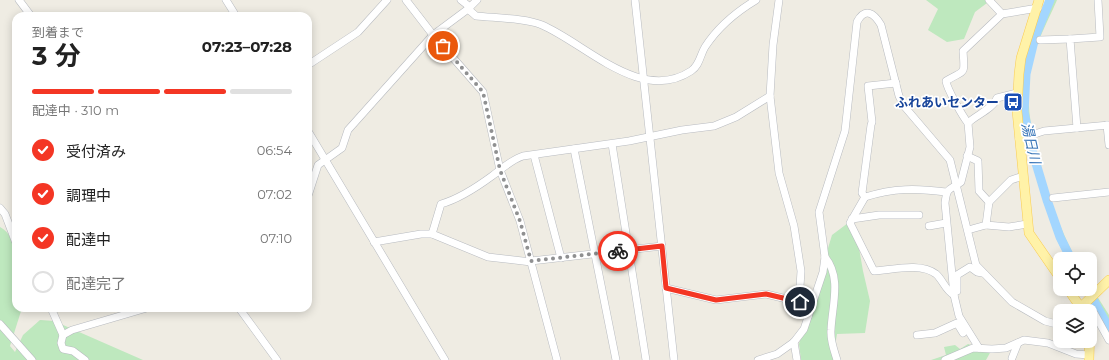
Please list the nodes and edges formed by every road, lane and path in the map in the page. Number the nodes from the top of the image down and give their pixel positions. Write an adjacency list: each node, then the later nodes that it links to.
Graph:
1 (19, 0): 15 (street)
2 (226, 0): 16 (street)
3 (387, 0): 21 (street)
4 (406, 0): 18 (street)
5 (461, 0): 14 (street)
6 (477, 0): 14 (street)
7 (635, 0): 22 (street)
8 (756, 0): 22 (street)
9 (779, 0): 25 (street)
10 (988, 0): 12 (street)
11 (1098, 0): 19 (street)
12 (997, 4): 17 (street)
13 (1039, 4): 17 (street); 24 (main road)
14 (469, 8): 18 (street); 22 (street)
15 (28, 12)
16 (234, 12)
17 (1002, 14): 26 (street)
18 (432, 34): 37 (street); 38 (street)
19 (1070, 39): 20 (street); 28 (street)
20 (1040, 40)
21 (312, 62)
22 (643, 78): 30 (street)
23 (896, 83): 41 (street); 44 (street); 61 (street)
24 (1017, 93): 26 (street); 31 (main road)
25 (770, 96): 30 (street); 69 (street)
26 (968, 123): 36 (street)
27 (1108, 125): 28 (street); 33 (street)
28 (1077, 128): 31 (street)
29 (312, 137): 37 (street)
30 (649, 137): 32 (street); 58 (street)
31 (1022, 138): 39 (main road)
32 (612, 144): 34 (street); 59 (street)
33 (1109, 145)
34 (574, 149): 35 (street); 60 (street)
35 (534, 154): 38 (street); 62 (street)
36 (967, 156): 41 (street); 46 (street)
37 (326, 160): 40 (street); 57 (street)
38 (500, 170): 56 (street); 63 (street)
39 (1023, 176): 46 (street); 51 (main road)
40 (312, 184)
41 (958, 185): 42 (street); 54 (street)
42 (946, 192): 44 (street); 50 (street)
43 (1109, 192): 45 (street)
44 (865, 196): 49 (street)
45 (1053, 198)
46 (989, 202): 52 (street)
47 (0, 208): 55 (street)
48 (918, 215): 49 (street)
49 (852, 219): 68 (street)
50 (946, 223): 53 (street); 68 (street)
51 (1027, 224): 52 (street); 64 (main road)
52 (986, 225): 54 (street)
53 (929, 226)
54 (968, 230): 65 (street)
55 (12, 232)
56 (432, 234): 57 (street); 63 (street)
57 (374, 242): 90 (street)
58 (662, 246): 59 (street); 67 (street)
59 (628, 250): 60 (street); 93 (street)
60 (594, 254): 62 (street); 92 (street)
61 (824, 257): 74 (street); 97 (street)
62 (561, 258): 63 (street)
63 (531, 262): 91 (street)
64 (1053, 268)
65 (982, 273): 68 (street); 76 (street)
66 (1109, 280): 70 (main road)
67 (666, 288): 69 (street); 94 (street)
68 (954, 295): 83 (street)
69 (800, 302): 74 (street)
70 (1087, 304)
71 (53, 312): 78 (street)
72 (133, 312): 78 (street)
73 (242, 312): 89 (street)
74 (808, 316): 81 (street)
75 (1097, 318): 80 (street)
76 (1053, 323)
77 (0, 324): 87 (street)
78 (63, 335): 88 (street)
79 (917, 335): 83 (street)
80 (1109, 340)
81 (794, 342): 95 (street); 96 (street)
82 (1018, 343): 84 (street); 85 (street); 86 (street)
83 (976, 348): 84 (street); 98 (street)
84 (1006, 348): 86 (street)
85 (1089, 357)
86 (1013, 359)
87 (32, 360)
88 (85, 360)
89 (276, 360)
90 (445, 360)
91 (557, 360)
92 (616, 360)
93 (646, 360)
94 (674, 360)
95 (758, 360)
96 (797, 360)
97 (837, 360)
98 (945, 360)

